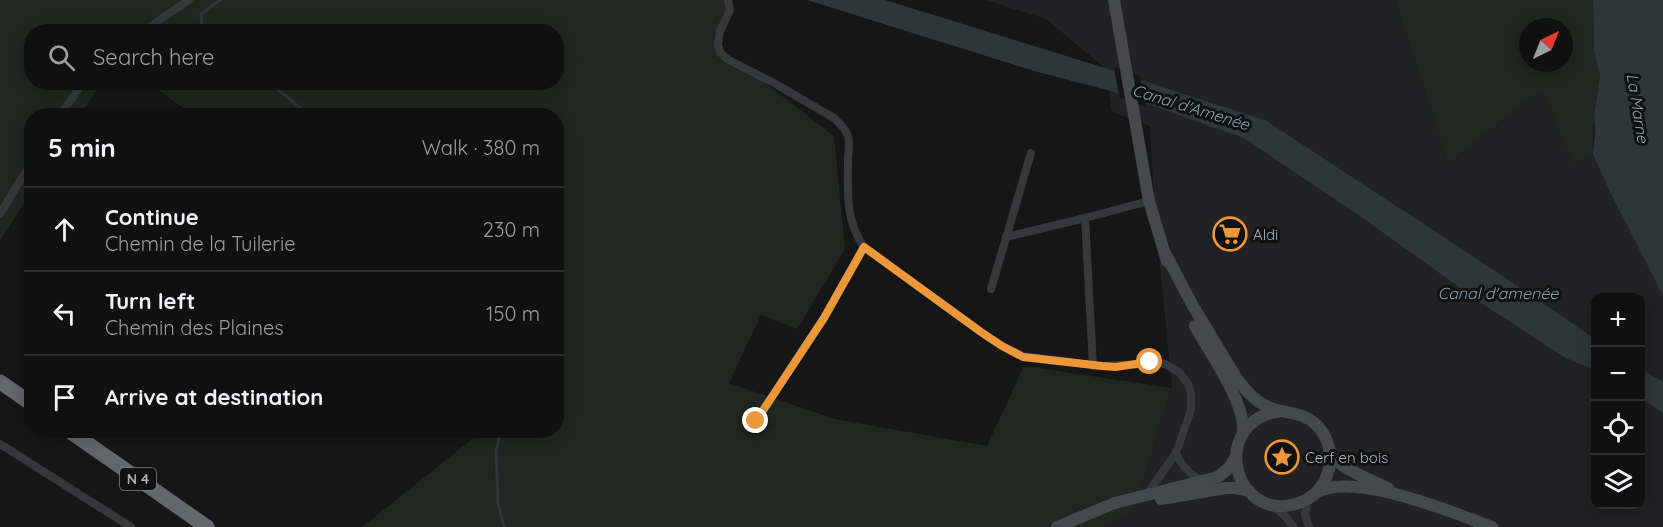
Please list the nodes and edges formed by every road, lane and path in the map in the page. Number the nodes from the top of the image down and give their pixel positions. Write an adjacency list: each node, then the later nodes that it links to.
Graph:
1 (189, 0): 4 (street)
2 (728, 0): 13 (street)
3 (1114, 0): 9 (main road)
4 (154, 24)
5 (77, 90): 6 (street)
6 (65, 108)
7 (1030, 153): 12 (street)
8 (24, 174): 10 (street)
9 (1149, 201): 11 (street); 14 (main road)
10 (0, 214)
11 (1085, 218): 12 (street); 16 (street)
12 (1006, 237): 15 (street)
13 (864, 247): 16 (street); 22 (street)
14 (1166, 255): 21 (main road); 23 (main road)
15 (991, 289)
16 (1093, 366): 27 (street)
17 (0, 382): 19 (highway)
18 (0, 392): 20 (highway)
19 (24, 398)
20 (24, 408)
21 (1281, 411): 23 (main road); 28 (main road)
22 (756, 421)
23 (1243, 433): 29 (main road)
24 (66, 438): 37 (highway, N 4)
25 (79, 438): 38 (highway, N 4)
26 (0, 444): 36 (street)
27 (1176, 453): 30 (street); 32 (street)
28 (1330, 454): 33 (main road); 34 (main road)
29 (1235, 458): 30 (main road); 31 (main road)
30 (1203, 481): 32 (main road)
31 (1248, 491): 35 (main road); 40 (main road)
32 (1147, 494): 39 (main road)
33 (1312, 495): 34 (main road); 35 (main road); 42 (street)
34 (1403, 496): 43 (main road)
35 (1270, 504): 41 (street)
36 (131, 527)
37 (194, 527)
38 (207, 527)
39 (1057, 527)
40 (1074, 527)
41 (1294, 527)
42 (1309, 527)
43 (1492, 527)

